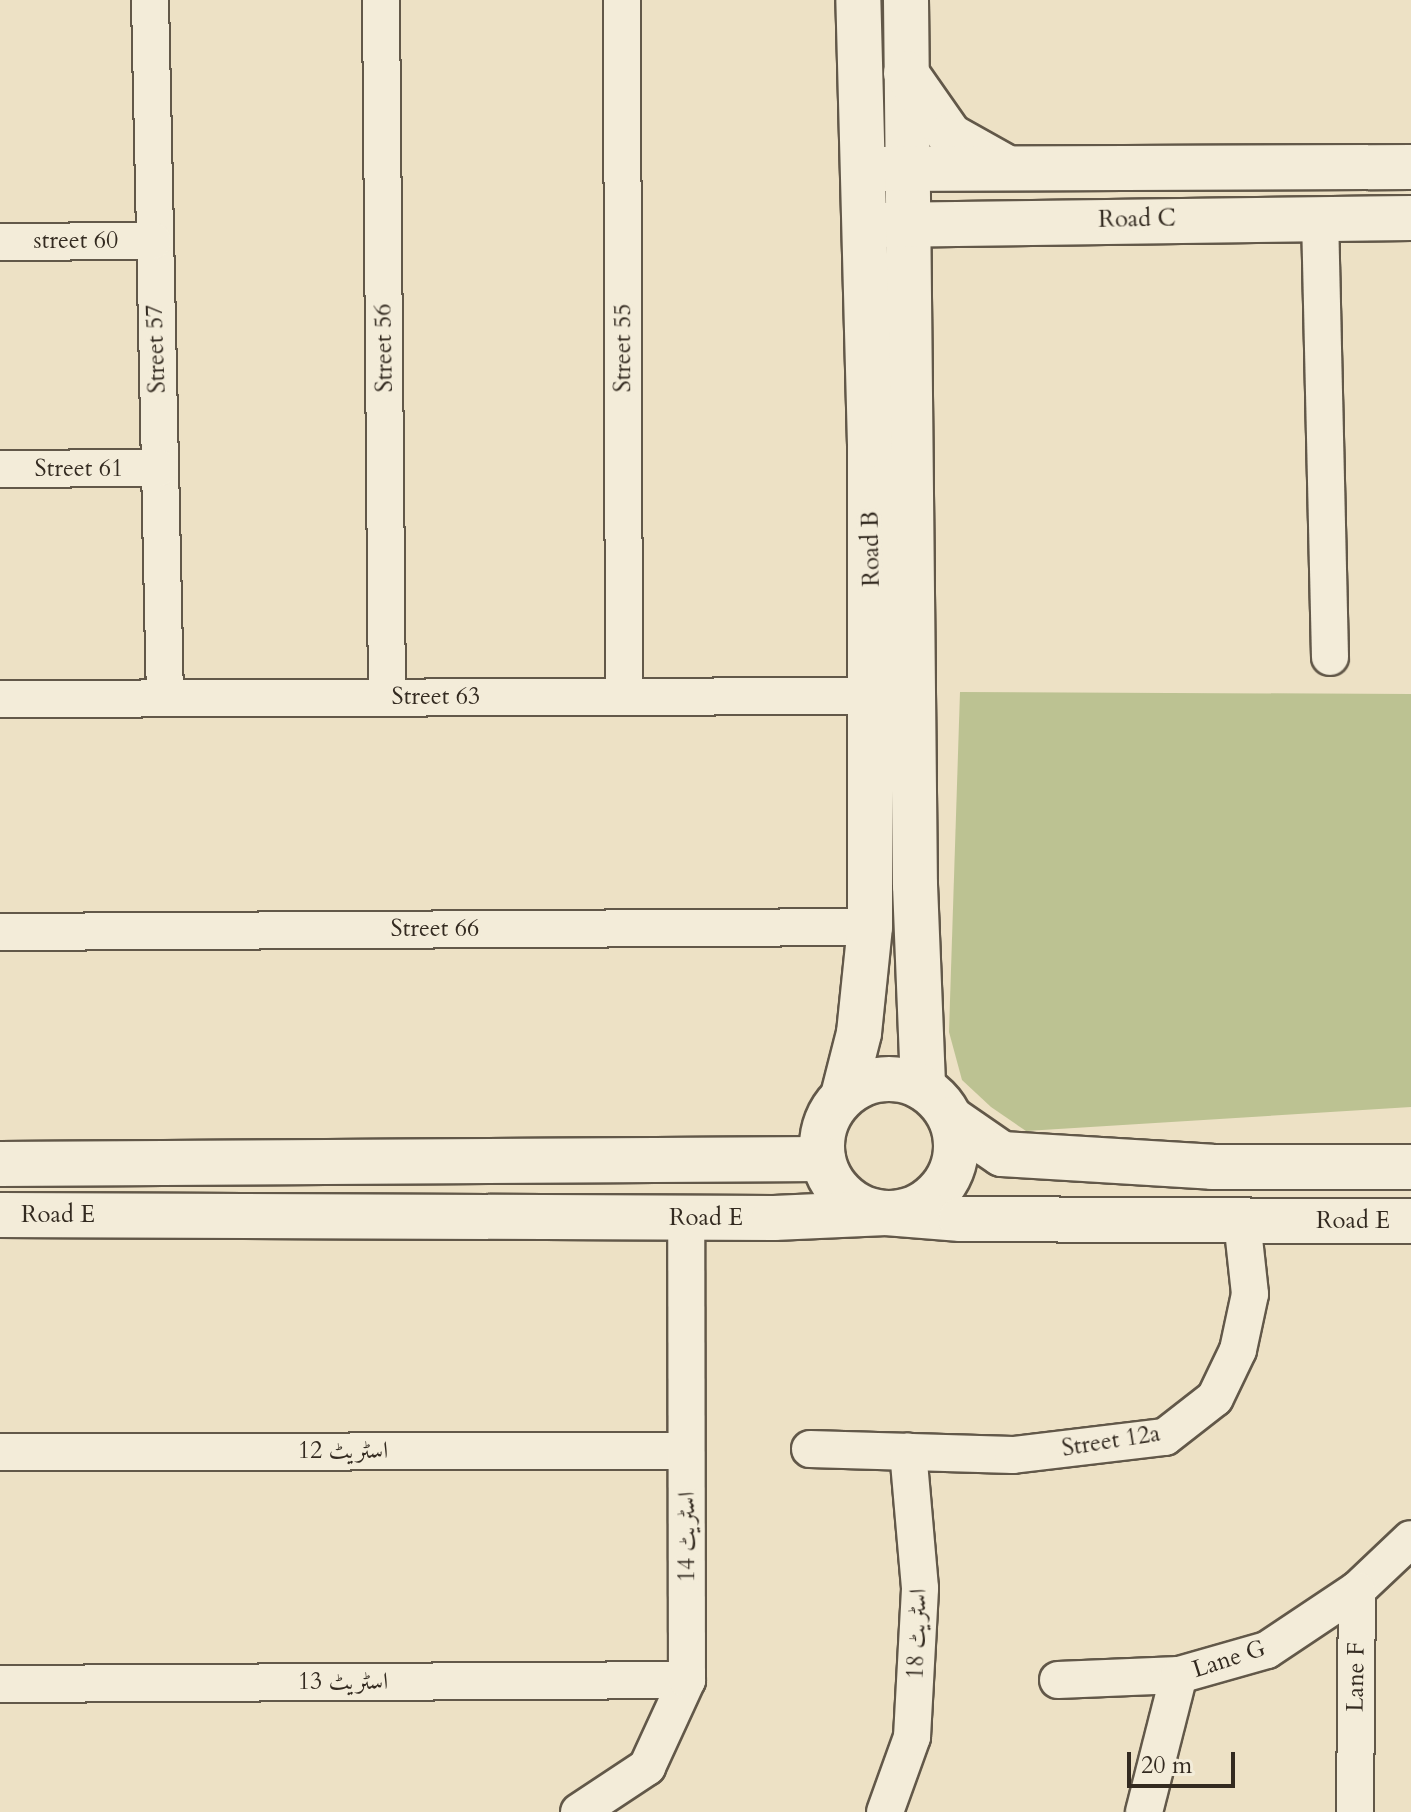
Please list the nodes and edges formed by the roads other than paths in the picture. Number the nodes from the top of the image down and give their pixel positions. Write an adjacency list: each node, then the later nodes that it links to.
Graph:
1 (150, 0): 15 (street, Street 57)
2 (381, 0): 22 (street, Street 56)
3 (622, 0): 20 (street, Street 55)
4 (858, 0): 8 (street, Road B)
5 (906, 0): 6 (street, Road B)
6 (906, 73): 9 (street, Road B); 10 (street)
7 (1411, 167): 10 (street, Road C)
8 (861, 169): 9 (street, Road C); 14 (street, Road B)
9 (908, 169): 10 (street, Road C); 13 (street, Road B)
10 (1015, 172)
11 (1320, 216): 12 (street, Road C); 13 (street, Road C); 19 (street)
12 (1411, 218)
13 (909, 224): 14 (street, Road C); 28 (street, Road B)
14 (863, 226): 21 (street, Road B)
15 (153, 241): 16 (street, street 60); 17 (street, Street 57)
16 (0, 242)
17 (159, 468): 18 (street, Street 61); 23 (street, Street 57)
18 (0, 469)
19 (1330, 657)
20 (624, 696): 21 (street, Street 63); 22 (street, Street 63)
21 (872, 696): 25 (street, Road B)
22 (387, 697): 23 (street, Street 63)
23 (165, 698): 24 (street, Street 63)
24 (0, 699)
25 (870, 927): 26 (street, Street 66); 27 (street, Road B)
26 (0, 932)
27 (843, 1096): 28 (street); 29 (street)
28 (937, 1103): 31 (street); 32 (street)
29 (823, 1159): 30 (street); 32 (street)
30 (0, 1164)
31 (1411, 1167)
32 (886, 1213): 34 (street, Road E); 35 (street, Road E)
33 (0, 1215): 34 (street, Road E)
34 (686, 1218): 38 (street, اسٹریٹ 14)
35 (1242, 1220): 36 (street, Road E); 40 (street, Street 12a)
36 (1411, 1221)
37 (810, 1449): 40 (street, Street 12a)
38 (686, 1451): 39 (street, اسٹریٹ 12); 44 (street, اسٹریٹ 14)
39 (0, 1452)
40 (908, 1452): 48 (street, اسٹریٹ 18)
41 (1411, 1539): 42 (street, Lane G)
42 (1357, 1590): 43 (street, Lane G); 50 (street, Lane F)
43 (1179, 1675): 45 (street, Lane G); 49 (street)
44 (687, 1680): 46 (street, اسٹریٹ 13); 47 (street, اسٹریٹ 14)
45 (1058, 1680)
46 (0, 1684)
47 (579, 1812)
48 (885, 1812)
49 (1144, 1812)
50 (1355, 1812)

